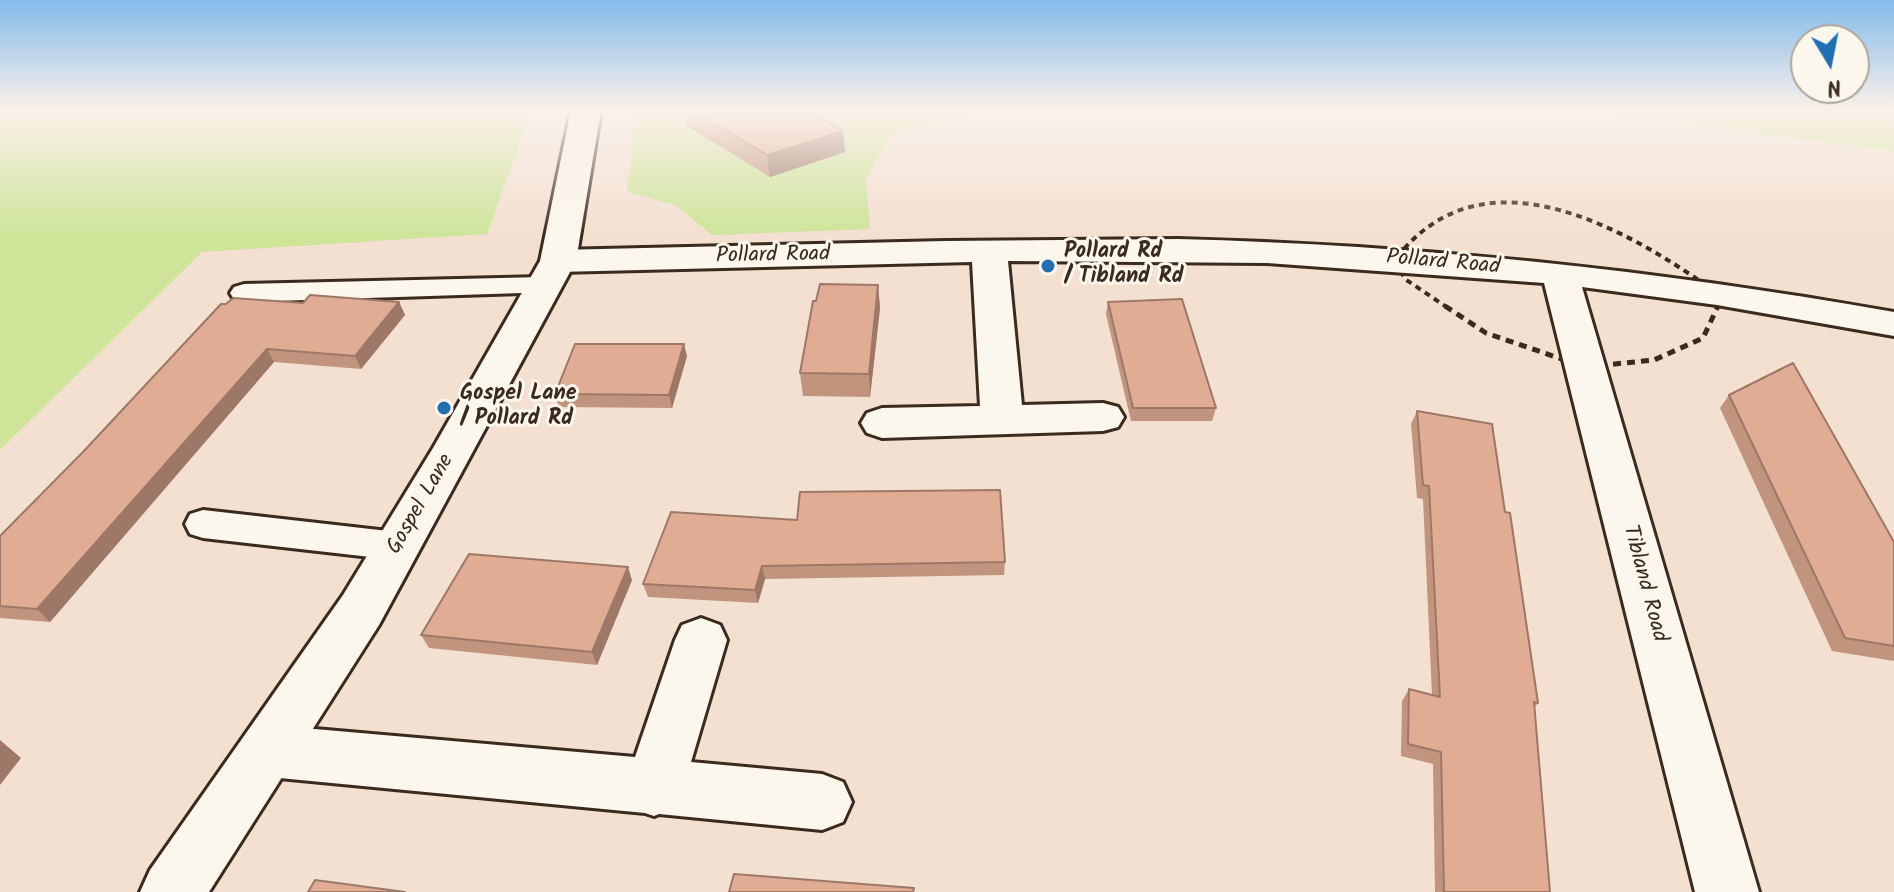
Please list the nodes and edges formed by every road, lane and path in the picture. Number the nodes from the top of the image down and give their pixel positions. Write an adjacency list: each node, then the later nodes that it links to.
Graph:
1 (577, 152): 3 (street, Gospel Lane)
2 (989, 253): 3 (street, Pollard Road); 4 (street, Pollard Road); 8 (street)
3 (550, 274): 5 (lane); 11 (street, Gospel Lane)
4 (1560, 275): 6 (street, Pollard Road); 17 (street, Tibland Road)
5 (244, 293)
6 (1894, 324)
7 (1103, 417): 8 (street)
8 (1002, 419): 9 (street)
9 (882, 423)
10 (203, 524): 11 (lane)
11 (397, 546): 13 (street, Gospel Lane)
12 (701, 640): 14 (street)
13 (269, 751): 14 (street); 16 (street, Gospel Lane)
14 (654, 789): 15 (street)
15 (822, 802)
16 (172, 892)
17 (1727, 892)

